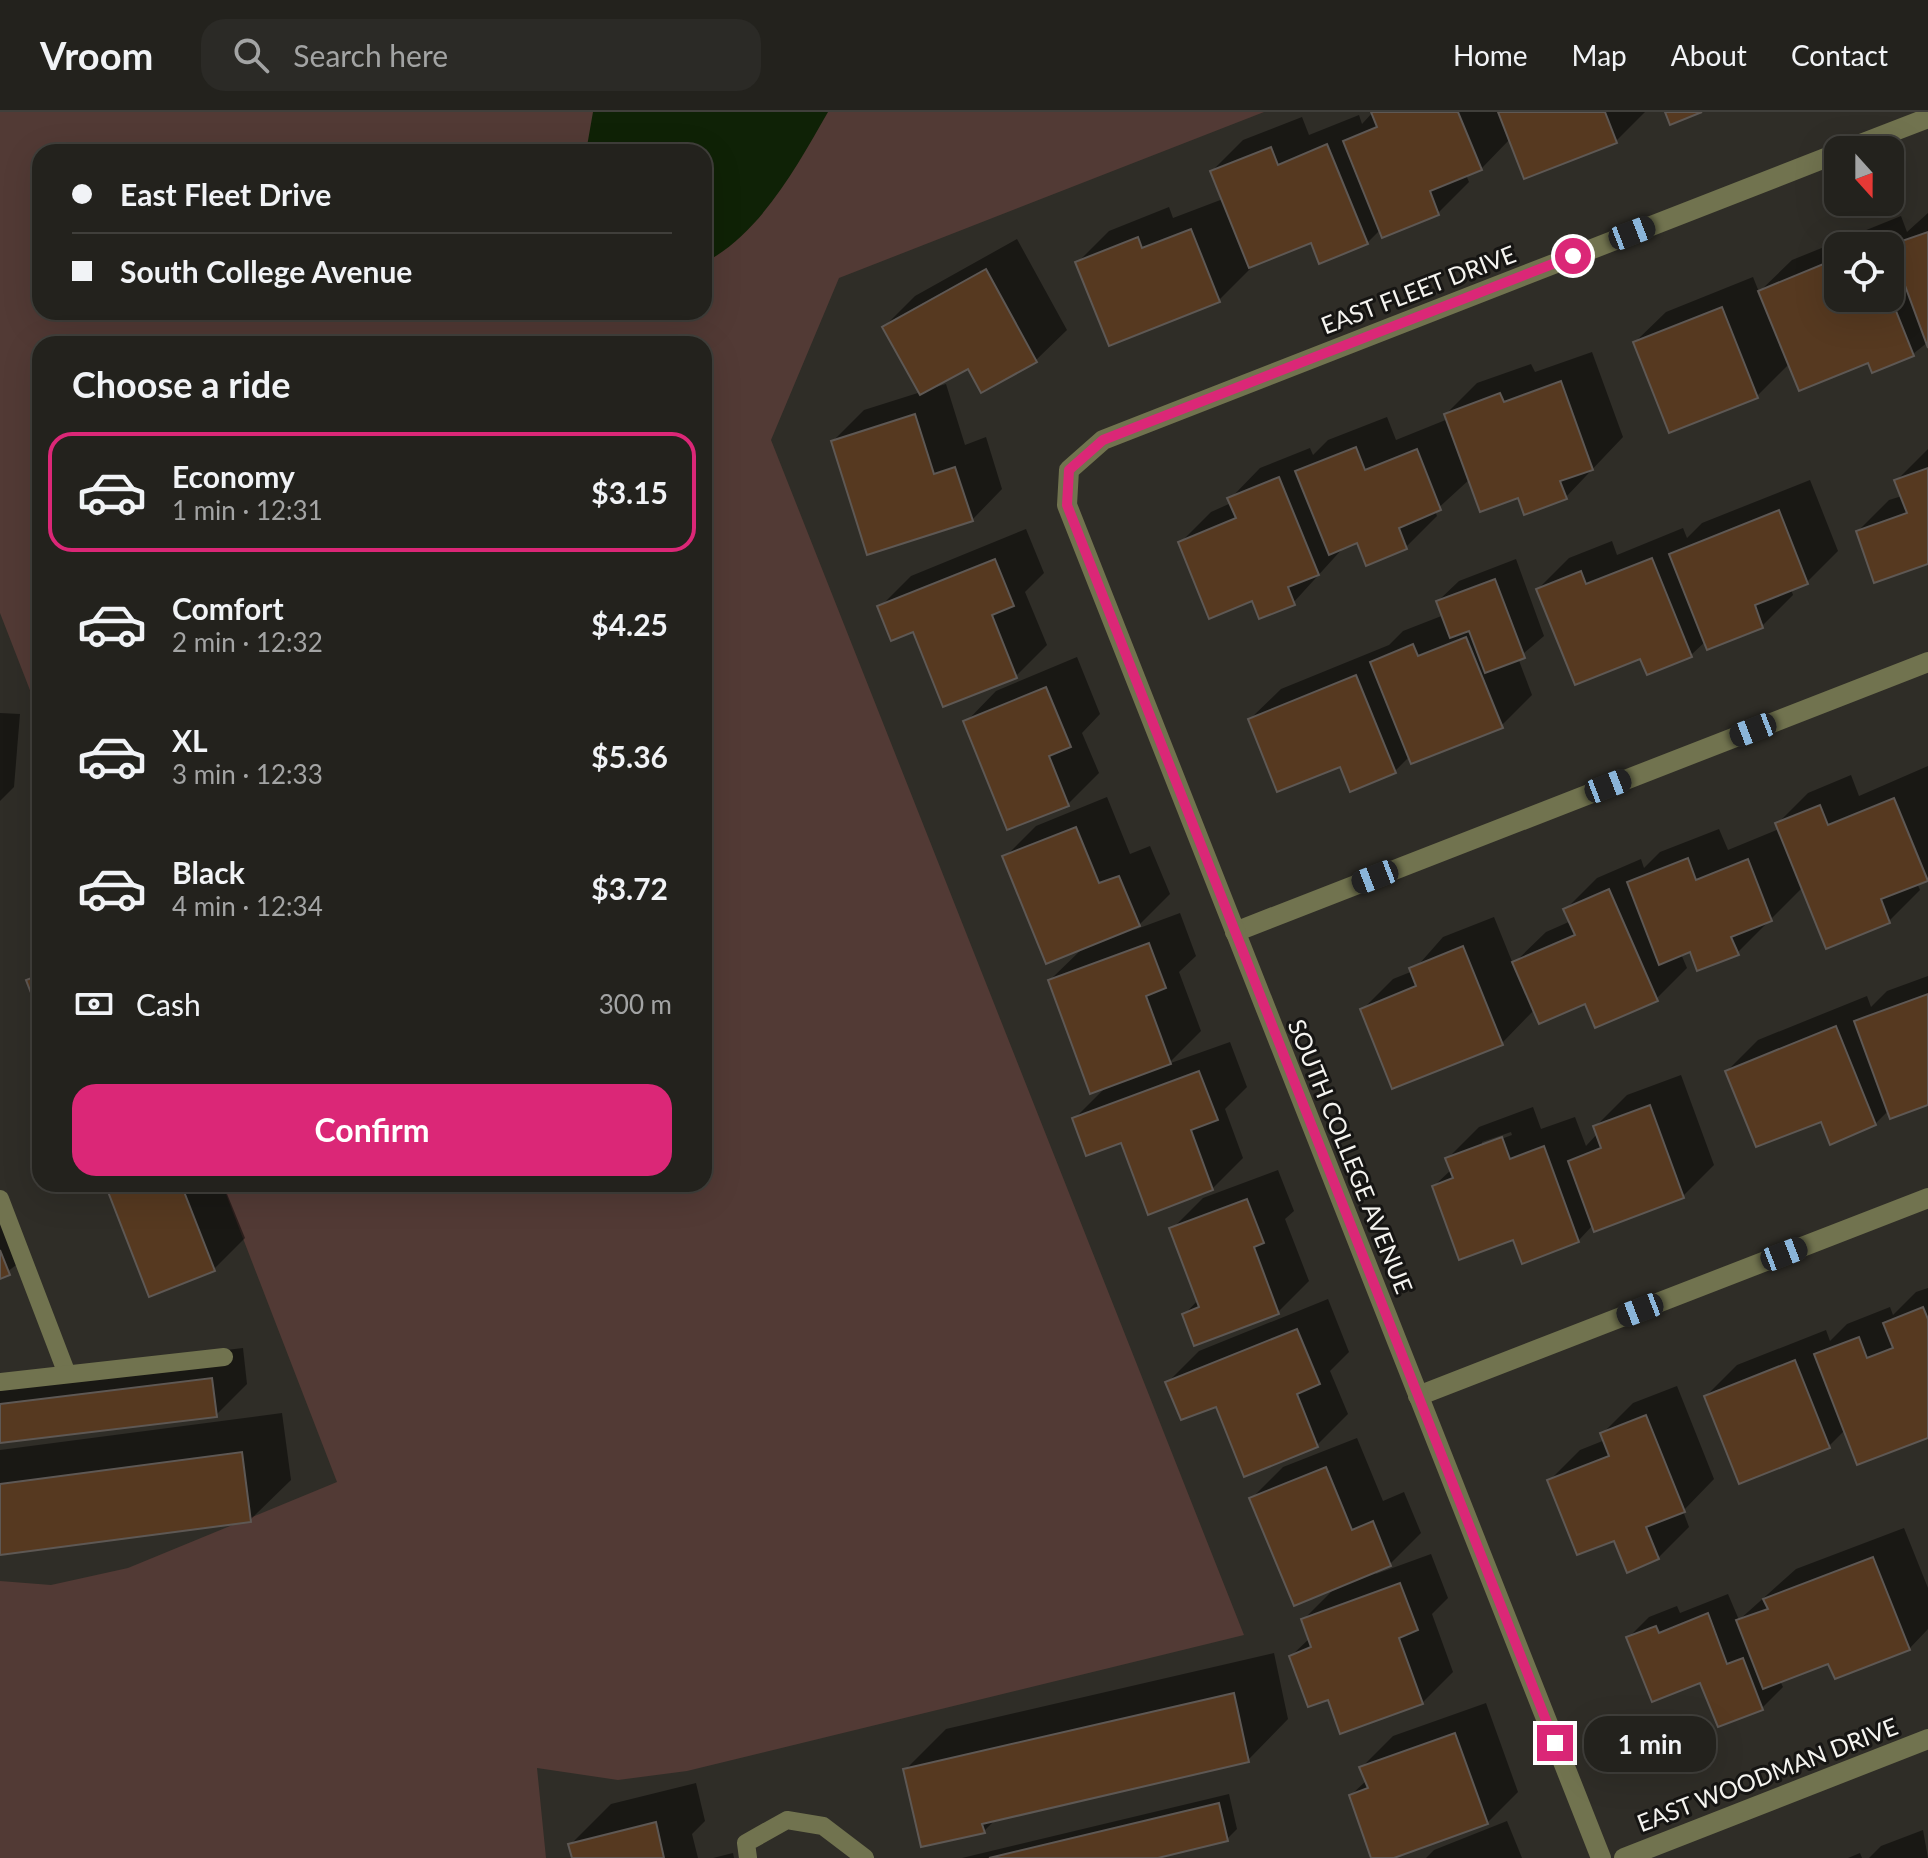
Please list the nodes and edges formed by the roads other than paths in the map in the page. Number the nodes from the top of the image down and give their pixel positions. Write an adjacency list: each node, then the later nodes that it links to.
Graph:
1 (1928, 118): 2 (street)
2 (1881, 136)
3 (1824, 158): 4 (street, EAST FLEET DRIVE)
4 (1069, 470): 6 (street, SOUTH COLLEGE AVENUE)
5 (1928, 662): 6 (street)
6 (1235, 932): 12 (street, SOUTH COLLEGE AVENUE)
7 (1928, 1198): 12 (street)
8 (0, 1199): 10 (lane)
9 (224, 1357): 10 (lane)
10 (67, 1374): 11 (lane)
11 (0, 1382)
12 (1418, 1396): 16 (street, SOUTH COLLEGE AVENUE)
13 (1928, 1739): 17 (street, EAST WOODMAN DRIVE)
14 (748, 1858): 15 (lane)
15 (865, 1858)
16 (1601, 1858)
17 (1624, 1858)

